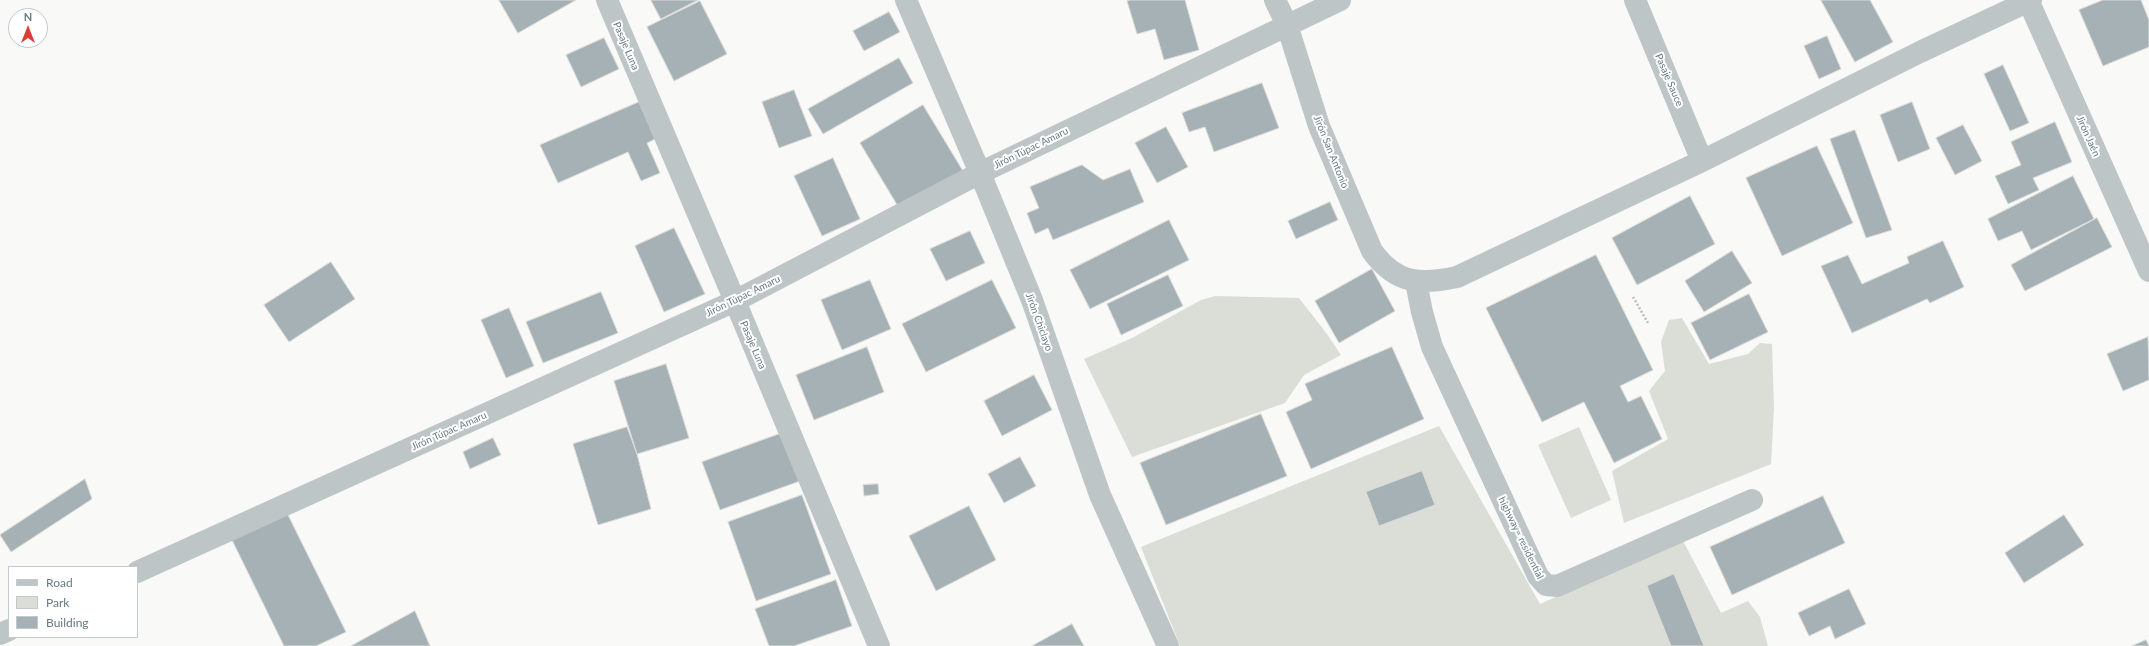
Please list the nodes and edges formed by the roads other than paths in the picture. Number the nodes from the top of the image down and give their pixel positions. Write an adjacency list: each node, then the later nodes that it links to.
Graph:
1 (607, 0): 12 (street, Pasaje Luna)
2 (906, 0): 9 (street, Jirón Chiclayo)
3 (1275, 0): 7 (street, Jirón San Antonio)
4 (1340, 0): 7 (street, Jirón Túpac Amaru)
5 (1635, 0): 8 (street, Pasaje Sauce)
6 (2029, 0): 8 (street); 10 (street, Jirón Jaén)
7 (1287, 25): 9 (street, Jirón Túpac Amaru); 11 (street, Jirón San Antonio)
8 (1702, 160): 11 (street)
9 (980, 173): 12 (street, Jirón Túpac Amaru); 16 (street, Jirón Chiclayo)
10 (2149, 271)
11 (1416, 282): 13 (street, highway= residential)
12 (735, 301): 14 (street, Jirón Túpac Amaru); 15 (street, Pasaje Luna)
13 (1752, 500)
14 (138, 572)
15 (879, 646)
16 (1168, 646)

